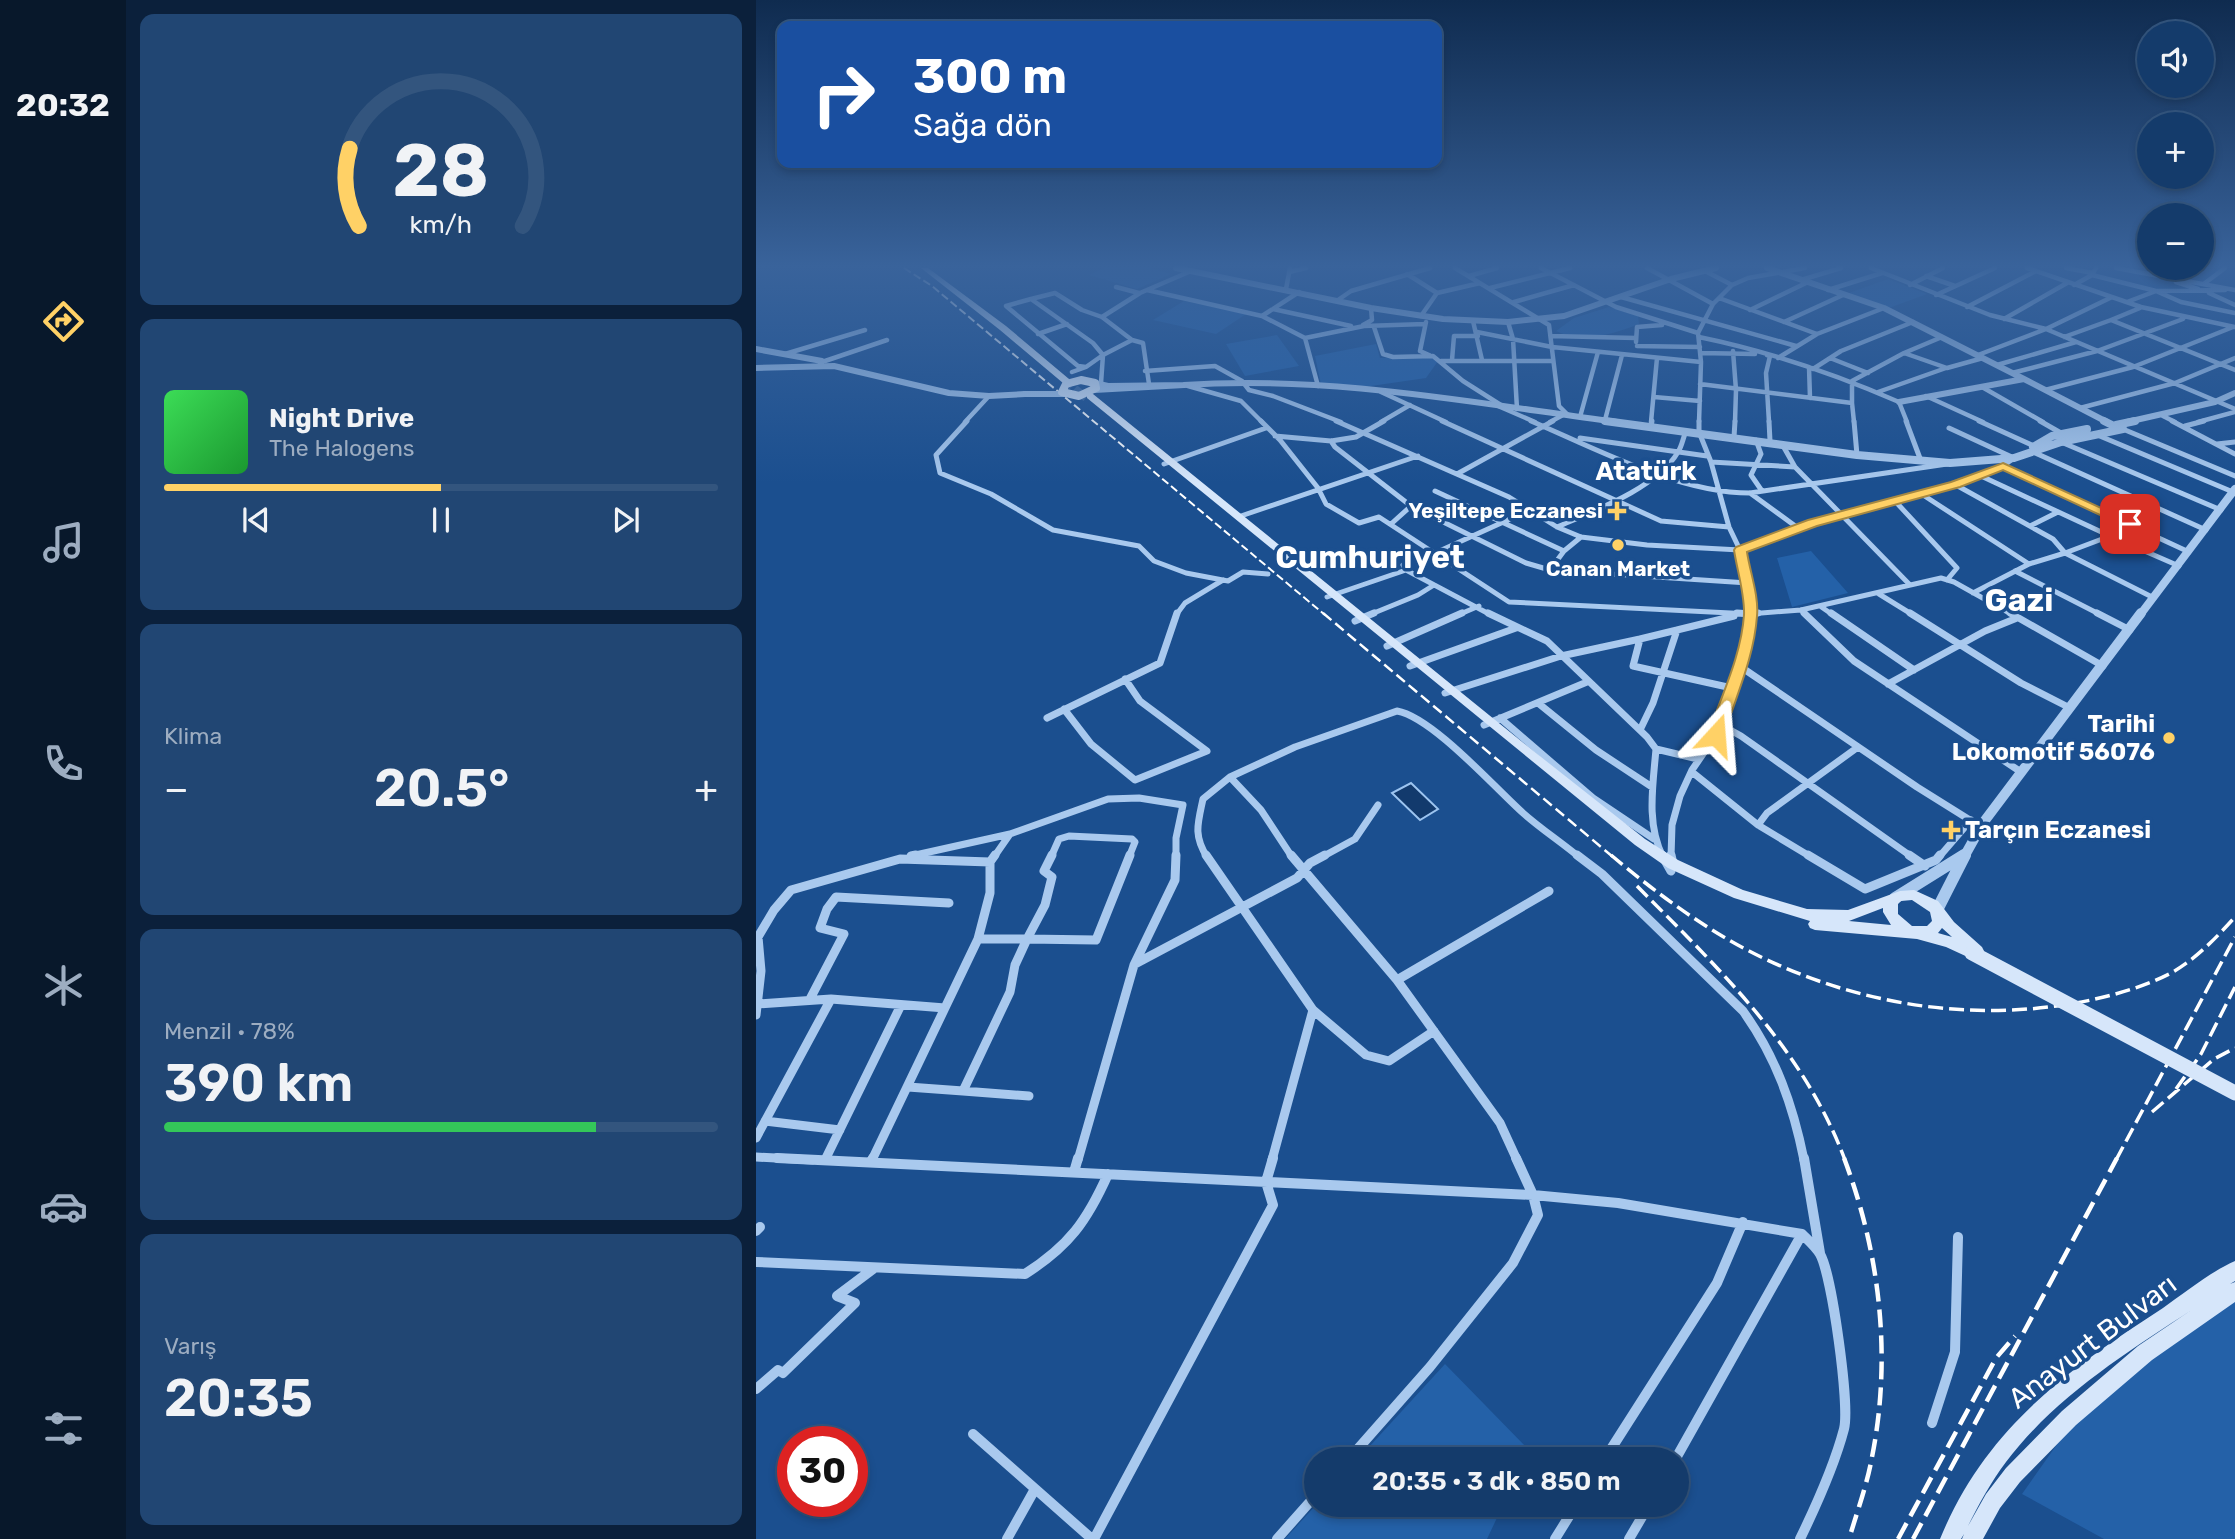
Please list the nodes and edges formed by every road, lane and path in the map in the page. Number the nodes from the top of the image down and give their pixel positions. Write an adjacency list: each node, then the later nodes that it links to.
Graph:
1 (1513, 339): 55 (street)
2 (833, 340): 41 (street)
3 (887, 340): 56 (street)
4 (1011, 340): 80 (main road)
5 (1025, 340): 80 (main road)
6 (1045, 340): 62 (street)
7 (1089, 340): 42 (street)
8 (1132, 340): 42 (street); 68 (street)
9 (1306, 340): 79 (street)
10 (1378, 340): 44 (street)
11 (1422, 340): 44 (street)
12 (1454, 340): 53 (street)
13 (1479, 340): 54 (street)
14 (1518, 340): 31 (street)
15 (1551, 340): 31 (street)
16 (1636, 340): 32 (street)
17 (1699, 340): 36 (street)
18 (1717, 340): 30 (street)
19 (1774, 340): 33 (street)
20 (1807, 340): 33 (street)
21 (1872, 340): 50 (street)
22 (1935, 340): 39 (street)
23 (1948, 340): 46 (street)
24 (2020, 340): 46 (street)
25 (2071, 340): 29 (street)
26 (2129, 340): 37 (street)
27 (2160, 340): 35 (street)
28 (2204, 340): 35 (street)
29 (2076, 342): 37 (street); 60 (street)
30 (1733, 344): 40 (street); 45 (street)
31 (1552, 346): 38 (street); 57 (street)
32 (1637, 346): 36 (street); 47 (street)
33 (1796, 346): 49 (street)
34 (756, 349): 41 (street)
35 (2183, 349): 59 (street); 63 (street)
36 (1700, 350): 40 (street); 58 (street)
37 (2097, 351): 63 (street); 70 (street)
38 (1598, 352): 43 (street); 103 (street)
39 (1904, 353): 66 (street); 69 (street)
40 (1734, 354): 45 (street); 83 (street)
41 (784, 355): 56 (street)
42 (1103, 355): 62 (street); 80 (street)
43 (1622, 355): 47 (street); 104 (street)
44 (1433, 356): 52 (street)
45 (1770, 356): 49 (street); 86 (street)
46 (1981, 356): 60 (street); 66 (street)
47 (1633, 357): 48 (street)
48 (1657, 358): 58 (street); 89 (street)
49 (1778, 358): 65 (street)
50 (1830, 358): 65 (street); 69 (street)
51 (2235, 358): 59 (street)
52 (1440, 360): 53 (street); 97 (street)
53 (1452, 360): 54 (street)
54 (1482, 360): 55 (street)
55 (1514, 360): 57 (street); 99 (street)
56 (825, 361): 61 (street)
57 (1553, 361): 101 (street)
58 (1701, 362): 76 (street)
59 (2221, 364): 67 (street); 74 (street)
60 (1997, 365): 70 (street)
61 (834, 366): 64 (street); 88 (street)
62 (1086, 367): 80 (street)
63 (2133, 367): 74 (street); 84 (street)
64 (756, 368)
65 (1811, 368): 73 (street); 91 (street)
66 (1947, 368): 85 (street)
67 (2235, 370)
68 (1145, 371): 72 (street); 75 (street)
69 (1868, 373): 73 (street)
70 (2012, 373): 71 (street)
71 (2024, 379): 81 (street); 84 (street)
72 (1242, 381): 77 (street); 79 (street); 113 (street)
73 (1852, 381): 85 (street); 95 (street)
74 (2175, 383): 93 (street); 98 (street)
75 (1149, 384): 77 (street); 78 (street)
76 (1700, 384): 83 (street); 92 (street)
77 (1184, 385): 78 (street); 109 (street)
78 (1137, 386): 80 (street)
79 (1318, 386): 82 (street)
80 (1079, 387): 80 (main road, bridge); 88 (street, bridge); 135 (main road); 135 (main road)
81 (1982, 387): 90 (street); 118 (street)
82 (1377, 390): 96 (street); 97 (street)
83 (1736, 390): 86 (street); 117 (street)
84 (2045, 390): 98 (street)
85 (1878, 391): 94 (street)
86 (1768, 393): 91 (street); 122 (street)
87 (2235, 393): 93 (street)
88 (989, 396): 183 (street)
89 (1654, 397): 92 (street); 108 (street)
90 (1926, 397): 94 (street); 126 (street)
91 (1810, 398): 95 (street)
92 (1700, 401): 114 (street)
93 (2217, 401): 100 (street); 102 (street)
94 (1899, 402): 134 (street)
95 (1852, 403): 130 (street)
96 (1410, 405): 113 (street); 127 (street)
97 (1501, 407): 99 (street); 105 (street)
98 (2080, 408): 106 (street)
99 (1517, 409): 101 (street)
100 (2235, 410): 107 (street)
101 (1565, 415): 103 (street); 105 (street)
102 (2163, 416): 106 (street); 107 (street)
103 (1580, 417): 104 (street)
104 (1605, 421): 108 (street)
105 (1545, 426): 116 (street); 127 (street)
106 (2114, 426): 111 (street); 118 (street)
107 (2184, 426): 125 (street)
108 (1651, 427): 112 (street)
109 (1266, 428): 119 (street); 135 (street)
110 (1949, 428): 132 (street)
111 (2123, 429): 115 (street); 144 (street)
112 (1685, 431): 114 (street); 128 (street)
113 (1366, 432): 121 (street); 131 (street)
114 (1699, 432): 117 (street); 133 (street)
115 (2095, 434): 118 (street); 148 (street)
116 (1572, 437): 128 (street); 141 (street)
117 (1734, 437): 120 (street)
118 (2061, 437): 126 (street); 158 (street)
119 (1279, 438): 121 (street); 147 (street)
120 (1756, 440): 122 (street); 137 (street)
121 (1331, 441): 140 (street)
122 (1770, 442): 124 (street)
123 (2235, 442): 125 (street)
124 (1782, 444): 130 (street); 139 (street)
125 (2216, 444): 129 (street)
126 (2032, 448): 132 (street); 168 (street)
127 (1502, 449): 142 (street); 155 (street)
128 (1677, 453): 133 (street); 141 (street)
129 (2235, 454)
130 (1857, 455): 134 (street)
131 (1419, 456): 140 (street); 142 (street)
132 (2014, 457): 136 (street); 138 (street)
133 (1709, 459): 137 (street); 151 (street)
134 (1921, 461): 136 (street)
135 (1167, 463): 161 (main road); 190 (main road)
136 (1950, 463): 145 (street)
137 (1758, 465): 139 (street); 150 (street)
138 (2003, 466): 143 (street); 175 (street)
139 (1795, 467): 145 (street)
140 (1368, 473): 147 (street); 156 (street)
141 (1658, 473): 151 (street); 155 (street)
142 (1457, 474): 157 (street)
143 (1982, 475): 146 (street); 159 (street)
144 (2235, 476)
145 (1812, 484): 150 (street); 160 (street)
146 (1956, 485): 153 (street); 164 (street)
147 (1319, 490): 161 (street); 163 (street)
148 (2234, 490): 158 (street)
149 (1435, 491): 162 (street)
150 (1762, 491): 152 (street)
151 (1720, 493): 152 (street); 166 (street)
152 (1750, 493): 167 (street)
153 (1920, 493): 154 (street); 177 (street)
154 (1895, 500): 160 (street); 184 (street)
155 (1612, 502): 165 (street); 166 (street)
156 (1411, 506): 163 (street); 169 (street)
157 (1530, 510): 162 (street); 165 (street)
158 (2221, 510): 168 (street)
159 (2056, 513): 164 (street); 170 (street)
160 (1843, 514): 167 (street); 187 (street)
161 (1238, 517): 190 (main road)
162 (1502, 521): 169 (street); 173 (street)
163 (1391, 524): 174 (street)
164 (2030, 526): 176 (street)
165 (1557, 527): 171 (street)
166 (1730, 527): 172 (street)
167 (1798, 528): 172 (street)
168 (2206, 530): 175 (street)
169 (1474, 536): 174 (street); 180 (street)
170 (2110, 536): 176 (street); 178 (street)
171 (1581, 537): 172 (street); 173 (street)
172 (1740, 550): 185 (street)
173 (1564, 551): 180 (street)
174 (1433, 552): 179 (street); 195 (street)
175 (2189, 552): 178 (street)
176 (2065, 553): 177 (street); 191 (street)
177 (2029, 564): 181 (street)
178 (2179, 566): 191 (street)
179 (1406, 570): 186 (street); 190 (street)
180 (1550, 570): 185 (street)
181 (2015, 571): 188 (street); 200 (street)
182 (1268, 574): 183 (street)
183 (1223, 580): 210 (street)
184 (1947, 580): 187 (street); 188 (street)
185 (1748, 583): 195 (street)
186 (1434, 585): 192 (street); 197 (street)
187 (1910, 585): 189 (street)
188 (1973, 593): 196 (street)
189 (1879, 594): 193 (street); 202 (street)
190 (1331, 596): 197 (main road)
191 (2154, 598): 200 (street)
192 (1479, 606): 198 (street); 203 (street)
193 (1820, 607): 194 (street); 208 (street)
194 (1801, 610): 195 (street); 212 (street)
195 (1751, 614): 199 (street); 207 (street)
196 (2017, 618): 202 (street); 206 (street)
197 (1358, 620): 203 (main road)
198 (1516, 628): 204 (street); 205 (street)
199 (1677, 630): 201 (street); 209 (street)
200 (2130, 630): 206 (street)
201 (1640, 639): 204 (street); 209 (street)
202 (1962, 644): 208 (street); 217 (street)
203 (1391, 645): 205 (main road)
204 (1561, 656): 211 (street); 214 (street)
205 (1414, 664): 214 (main road)
206 (2104, 666): 217 (street)
207 (1741, 667): 213 (street); 222 (street)
208 (1913, 670): 212 (street)
209 (1662, 673): 213 (street); 221 (street)
210 (1125, 680): 216 (street); 216 (street)
211 (1587, 682): 215 (street); 221 (street)
212 (1888, 684): 226 (street)
213 (1732, 688): 220 (street)
214 (1449, 692): 219 (main road)
215 (1538, 702): 219 (street); 229 (street)
216 (1064, 709): 218 (street)
217 (2070, 709): 226 (street)
218 (1047, 718)
219 (1491, 722): 235 (street); 239 (main road)
220 (1721, 725): 224 (street); 228 (street)
221 (1640, 730): 223 (street)
222 (1858, 747): 228 (street); 231 (street)
223 (1656, 749): 224 (street); 229 (street)
224 (1698, 759): 225 (street)
225 (1692, 772): 232 (street); 239 (street)
226 (2021, 772): 233 (street)
227 (1230, 777): 241 (street); 245 (street); 280 (street)
228 (1808, 784): 232 (street); 240 (street)
229 (1652, 787): 235 (street)
230 (1378, 804): 241 (street)
231 (1971, 820): 233 (street); 240 (street)
232 (1758, 825): 240 (street)
233 (1981, 827): 236 (street)
234 (1010, 834): 237 (street); 238 (street); 251 (street)
235 (1654, 839): 239 (street)
236 (1966, 854): 243 (street); 246 (street)
237 (900, 859): 238 (street); 253 (street)
238 (990, 863): 248 (street)
239 (1670, 864): 243 (main road); 247 (main road)
240 (1925, 866)
241 (1301, 870): 245 (street); 252 (street)
242 (1549, 891): 252 (street)
243 (1895, 898): 246 (main road); 247 (main road)
244 (949, 903): 254 (street)
245 (1243, 908): 251 (street); 259 (street)
246 (1937, 910): 247 (main road); 250 (main road)
247 (1917, 933): 250 (main road)
248 (978, 939): 249 (street); 258 (street)
249 (1027, 939): 249 (street); 264 (street)
250 (1975, 952): 262 (main road, bridge); 265 (main road, bridge)
251 (1134, 965): 273 (street)
252 (1396, 980): 261 (street)
253 (758, 990): 256 (street)
254 (810, 999): 255 (street); 256 (street)
255 (831, 999): 257 (street); 267 (street)
256 (757, 1004): 260 (street)
257 (901, 1005): 258 (street); 268 (street)
258 (945, 1009): 263 (street)
259 (1313, 1010): 261 (street); 275 (street)
260 (756, 1015)
261 (1434, 1031): 276 (street)
262 (2235, 1086)
263 (908, 1087): 264 (street); 272 (street)
264 (963, 1091): 266 (street)
265 (2235, 1093)
266 (1028, 1096)
267 (765, 1121): 268 (street); 269 (street)
268 (840, 1130): 271 (street)
269 (756, 1138)
270 (756, 1157): 271 (street)
271 (825, 1160): 272 (street)
272 (872, 1162): 273 (street)
273 (1074, 1172): 274 (street)
274 (1108, 1174): 275 (street); 282 (street)
275 (1266, 1182): 276 (street); 296 (street)
276 (1533, 1195): 277 (street); 288 (street)
277 (1743, 1222): 278 (street); 289 (street)
278 (1802, 1234): 280 (street); 290 (street)
279 (1958, 1237): 286 (street)
280 (1820, 1253): 300 (street)
281 (756, 1262): 282 (street)
282 (874, 1268): 285 (street)
283 (2235, 1270): 301 (main road, Anayurt Bulvarı)
284 (2235, 1291): 302 (main road, Anayurt Bulvarı)
285 (756, 1389)
286 (1933, 1423)
287 (974, 1434): 291 (street)
288 (1359, 1447)
289 (1612, 1447)
290 (1682, 1447)
291 (1035, 1489): 295 (street); 296 (street)
292 (1304, 1509): 297 (street)
293 (1569, 1517): 298 (street)
294 (1642, 1517): 299 (street)
295 (1007, 1539)
296 (1093, 1539)
297 (1277, 1539)
298 (1555, 1539)
299 (1629, 1539)
300 (1800, 1539)
301 (1950, 1539)
302 (1972, 1539)

